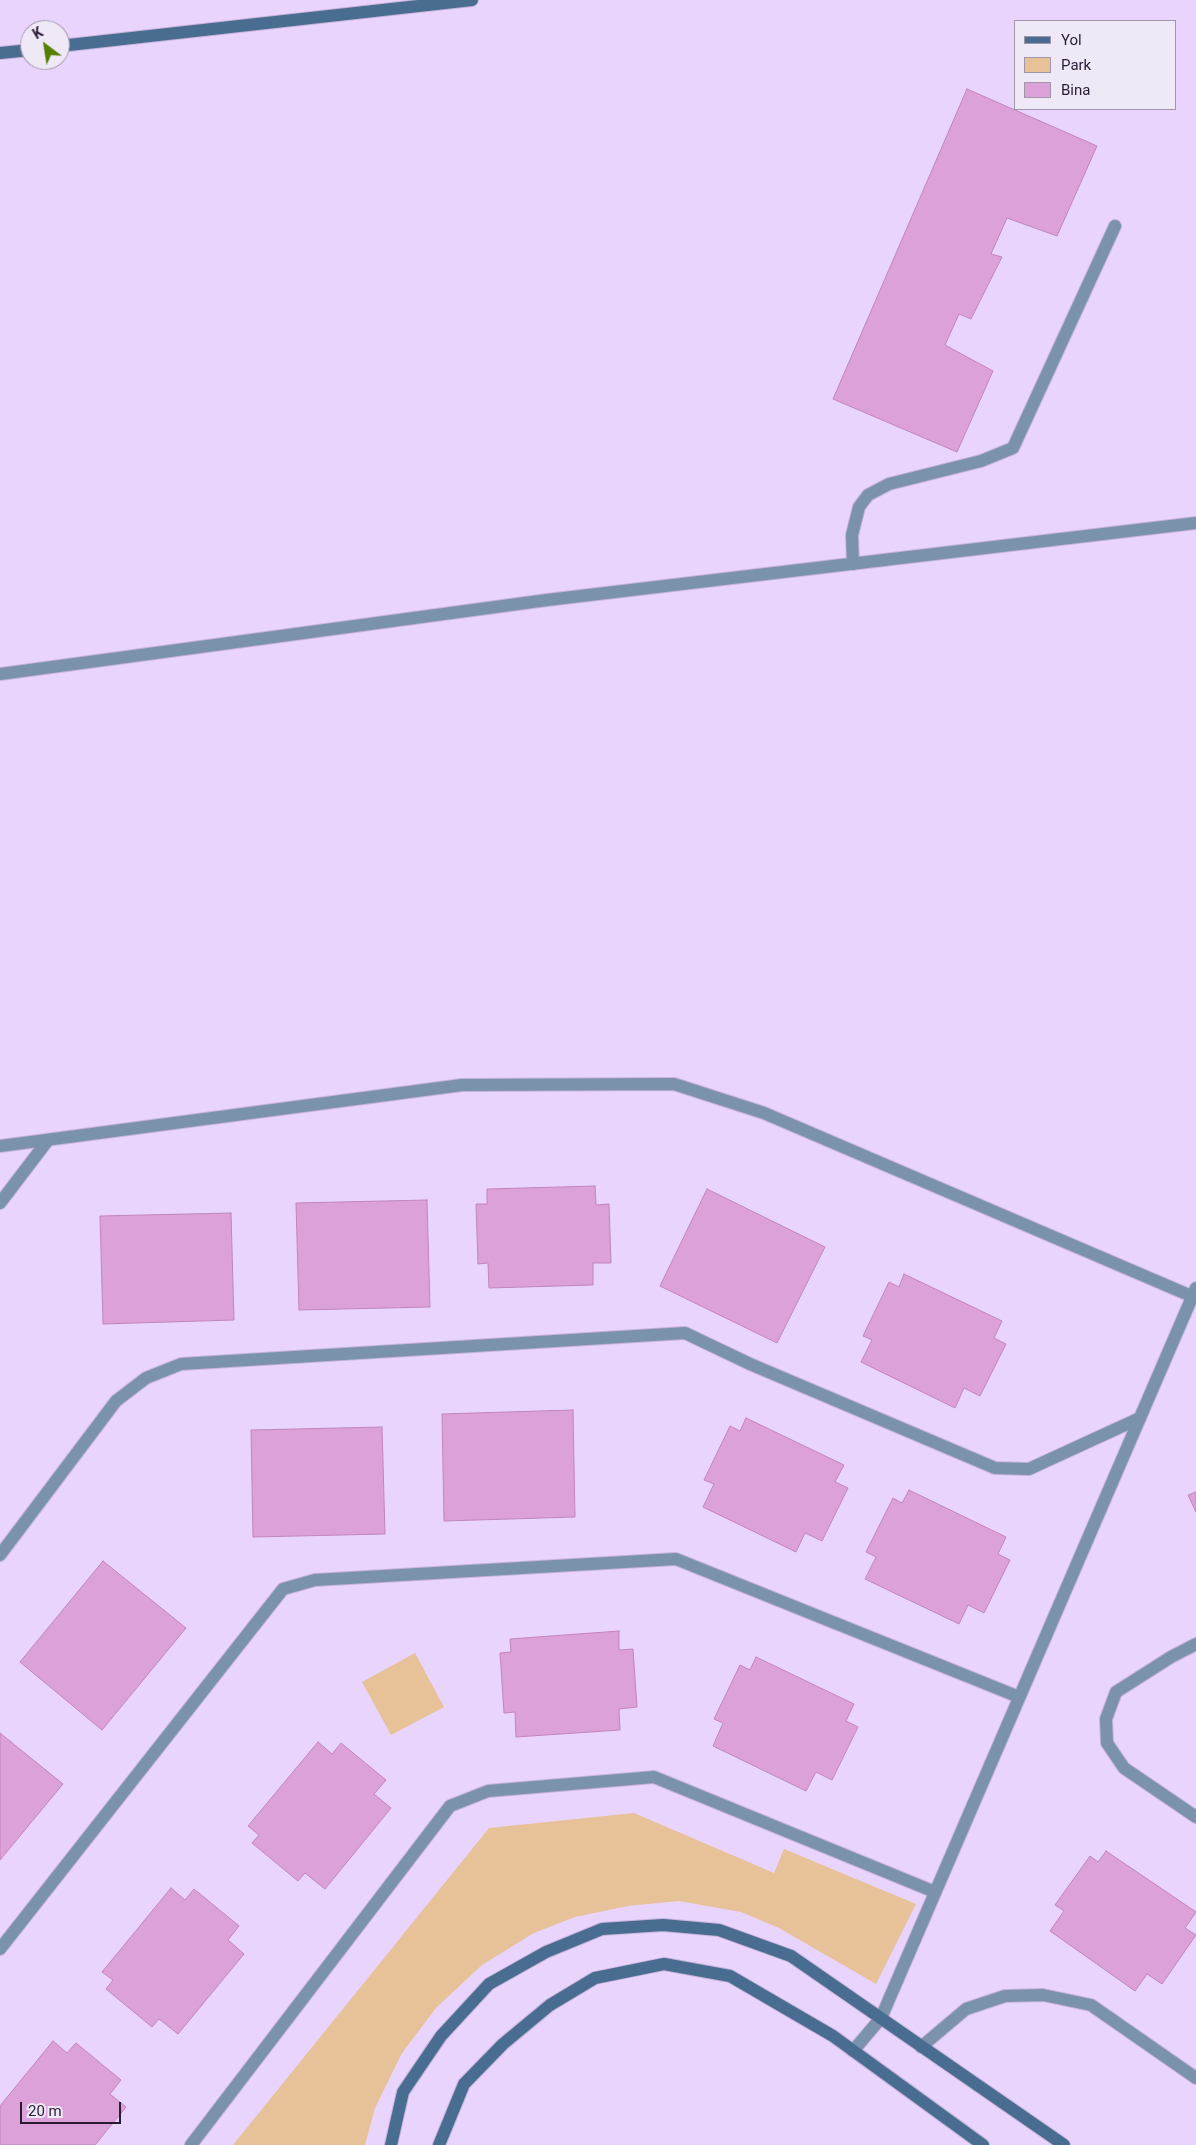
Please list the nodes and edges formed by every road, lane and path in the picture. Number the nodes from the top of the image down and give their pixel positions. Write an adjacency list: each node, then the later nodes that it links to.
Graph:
1 (472, 0): 2 (street)
2 (70, 45)
3 (20, 51): 4 (street)
4 (0, 53)
5 (1116, 226): 7 (street)
6 (1196, 523): 7 (street)
7 (852, 564): 8 (street)
8 (0, 674)
9 (48, 1140): 10 (street); 11 (street); 12 (street)
10 (0, 1146)
11 (0, 1203)
12 (1195, 1294): 13 (street)
13 (1140, 1418): 14 (street); 16 (street)
14 (0, 1555)
15 (1196, 1644): 17 (street)
16 (1019, 1697): 18 (street); 19 (street)
17 (1196, 1817)
18 (935, 1892): 20 (street); 24 (street)
19 (0, 1949)
20 (881, 2018): 21 (street); 22 (street); 25 (street)
21 (921, 2047): 23 (street); 28 (street)
22 (853, 2051): 26 (street); 27 (street)
23 (1196, 2078)
24 (191, 2145)
25 (391, 2145)
26 (439, 2145)
27 (982, 2145)
28 (1064, 2145)

